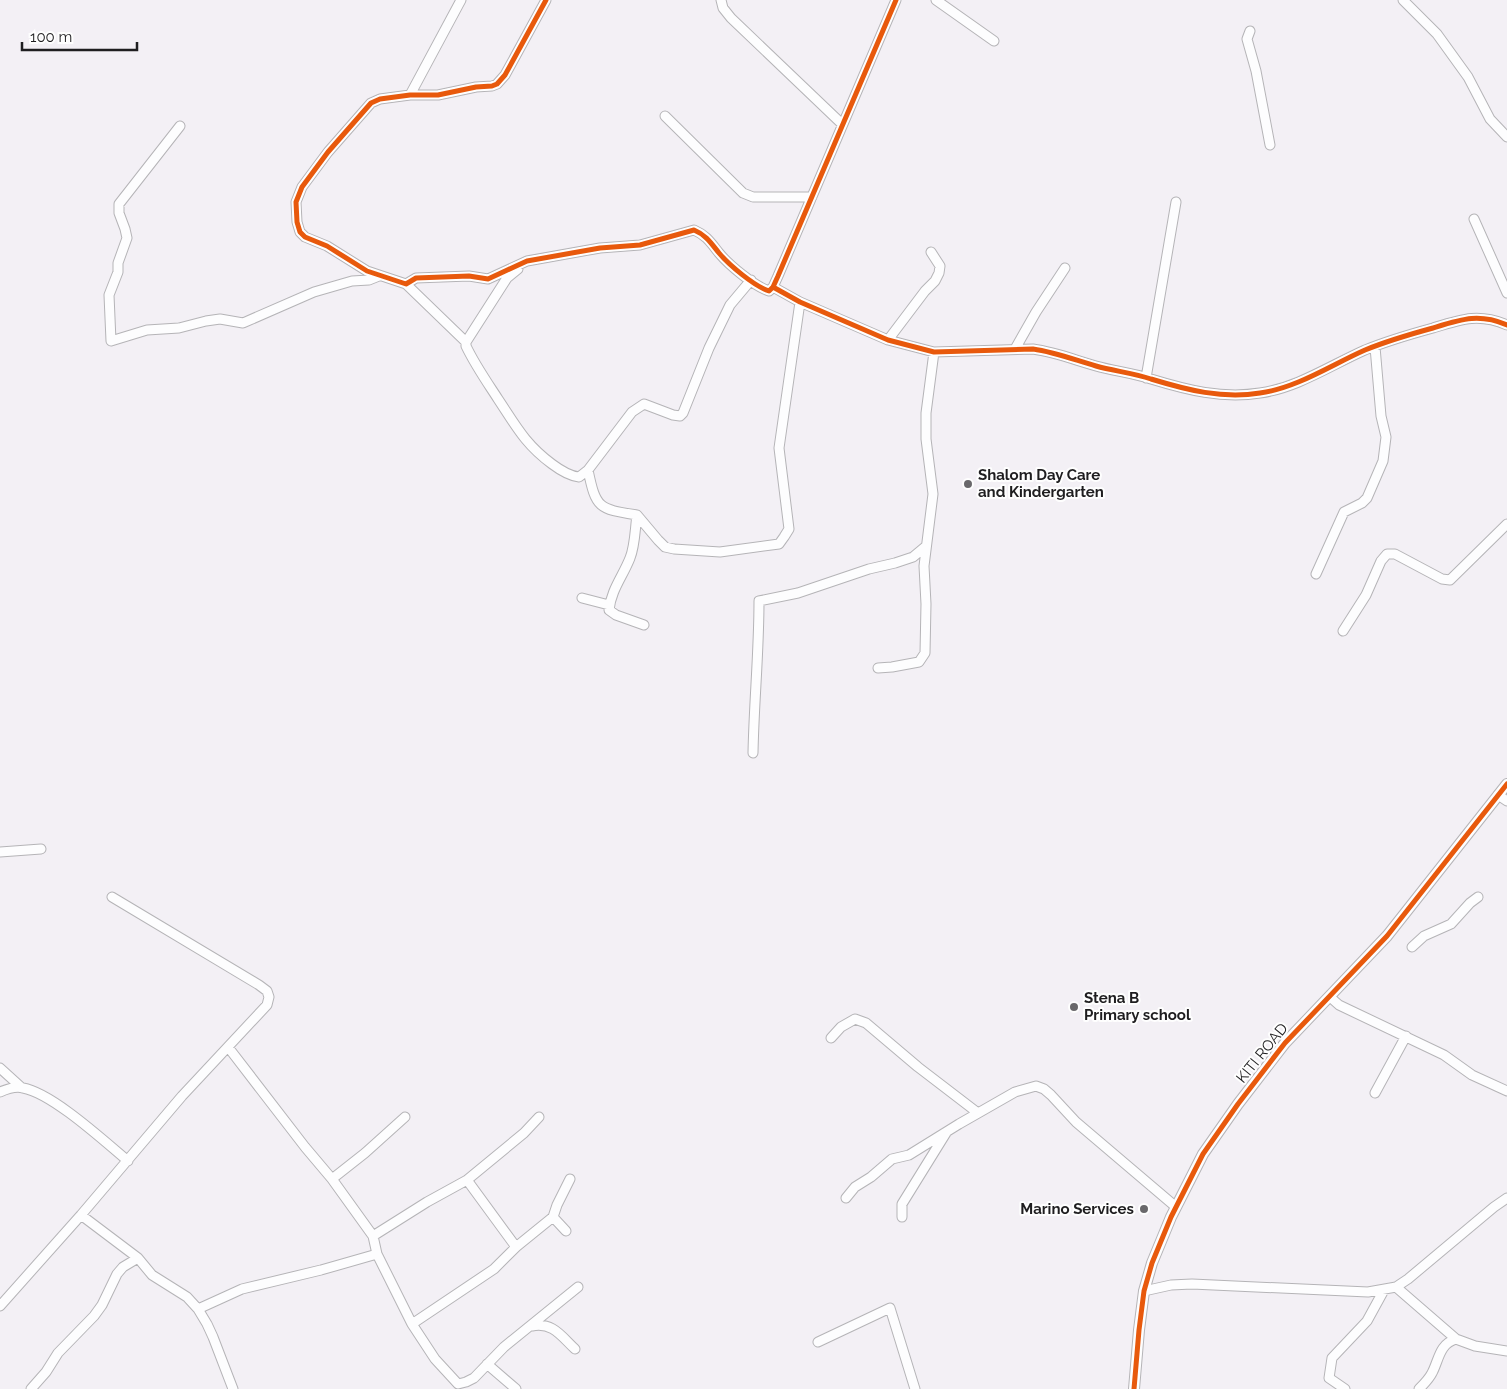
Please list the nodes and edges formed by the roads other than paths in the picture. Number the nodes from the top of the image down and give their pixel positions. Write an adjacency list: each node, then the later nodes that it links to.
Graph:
1 (461, 0): 9 (street)
2 (546, 0): 9 (street)
3 (720, 0): 11 (street)
4 (896, 0): 11 (street)
5 (937, 0): 8 (street)
6 (1402, 0): 13 (street)
7 (1250, 31): 14 (street)
8 (994, 41)
9 (410, 95): 21 (street)
10 (665, 116): 15 (street)
11 (842, 124): 15 (street)
12 (180, 126): 21 (street)
13 (1507, 137)
14 (1270, 145)
15 (812, 196): 24 (street)
16 (1176, 202): 33 (street)
17 (1474, 219): 25 (street)
18 (931, 252): 28 (street)
19 (527, 261): 22 (street); 23 (street); 29 (street)
20 (1065, 268): 31 (street)
21 (378, 276): 23 (street)
22 (751, 280): 24 (street); 34 (street)
23 (406, 284): 29 (street)
24 (773, 287): 26 (street)
25 (1507, 293)
26 (800, 302): 28 (street); 35 (street)
27 (1507, 324): 30 (street)
28 (888, 340): 32 (street)
29 (466, 342): 34 (street)
30 (1375, 347): 33 (street); 38 (street)
31 (1015, 349): 32 (street); 33 (street)
32 (934, 352): 37 (street)
33 (1146, 378)
34 (588, 470): 35 (street)
35 (638, 515): 40 (street)
36 (1505, 529): 42 (street)
37 (925, 547): 43 (street); 44 (street)
38 (1316, 574)
39 (582, 598): 40 (street)
40 (609, 605): 41 (street)
41 (644, 625)
42 (1343, 632)
43 (878, 668)
44 (753, 753)
45 (1507, 784): 46 (street, KITI ROAD)
46 (1503, 798): 52 (street, KITI ROAD)
47 (41, 849): 48 (street)
48 (0, 852)
49 (112, 897): 55 (street)
50 (1478, 897): 51 (street)
51 (1412, 947)
52 (1330, 997): 53 (street); 71 (street, KITI ROAD)
53 (1406, 1036): 58 (street); 60 (street)
54 (831, 1038): 61 (street)
55 (228, 1047): 65 (street); 66 (street)
56 (0, 1068): 57 (street)
57 (22, 1088): 59 (street); 65 (street)
58 (1507, 1091)
59 (0, 1092)
60 (1375, 1093)
61 (978, 1113): 64 (street); 71 (street)
62 (404, 1117): 66 (street)
63 (539, 1117): 68 (street)
64 (947, 1131): 69 (street); 74 (street)
65 (128, 1161): 72 (street)
66 (332, 1179): 76 (street)
67 (570, 1179): 73 (street)
68 (467, 1180): 76 (street); 77 (street)
69 (846, 1198)
70 (1507, 1198): 81 (street)
71 (1176, 1207): 83 (street, KITI ROAD)
72 (81, 1214): 79 (street); 84 (street)
73 (552, 1217): 75 (street); 77 (street)
74 (902, 1217)
75 (566, 1231)
76 (373, 1236): 78 (street)
77 (516, 1247): 86 (street)
78 (377, 1254): 85 (street); 86 (street)
79 (138, 1258): 85 (street); 93 (street)
80 (578, 1287): 87 (street)
81 (1396, 1287): 82 (street); 88 (street)
82 (1384, 1290): 83 (street); 98 (street)
83 (1144, 1291): 97 (street, KITI ROAD)
84 (0, 1306)
85 (198, 1309): 94 (street)
86 (412, 1324): 92 (street)
87 (532, 1326): 90 (street); 92 (street)
88 (1456, 1339): 91 (street); 99 (street)
89 (818, 1342): 96 (street)
90 (575, 1349)
91 (1507, 1352)
92 (488, 1364): 95 (street)
93 (31, 1389)
94 (233, 1389)
95 (516, 1389)
96 (915, 1389)
97 (1134, 1389)
98 (1345, 1389)
99 (1420, 1389)

